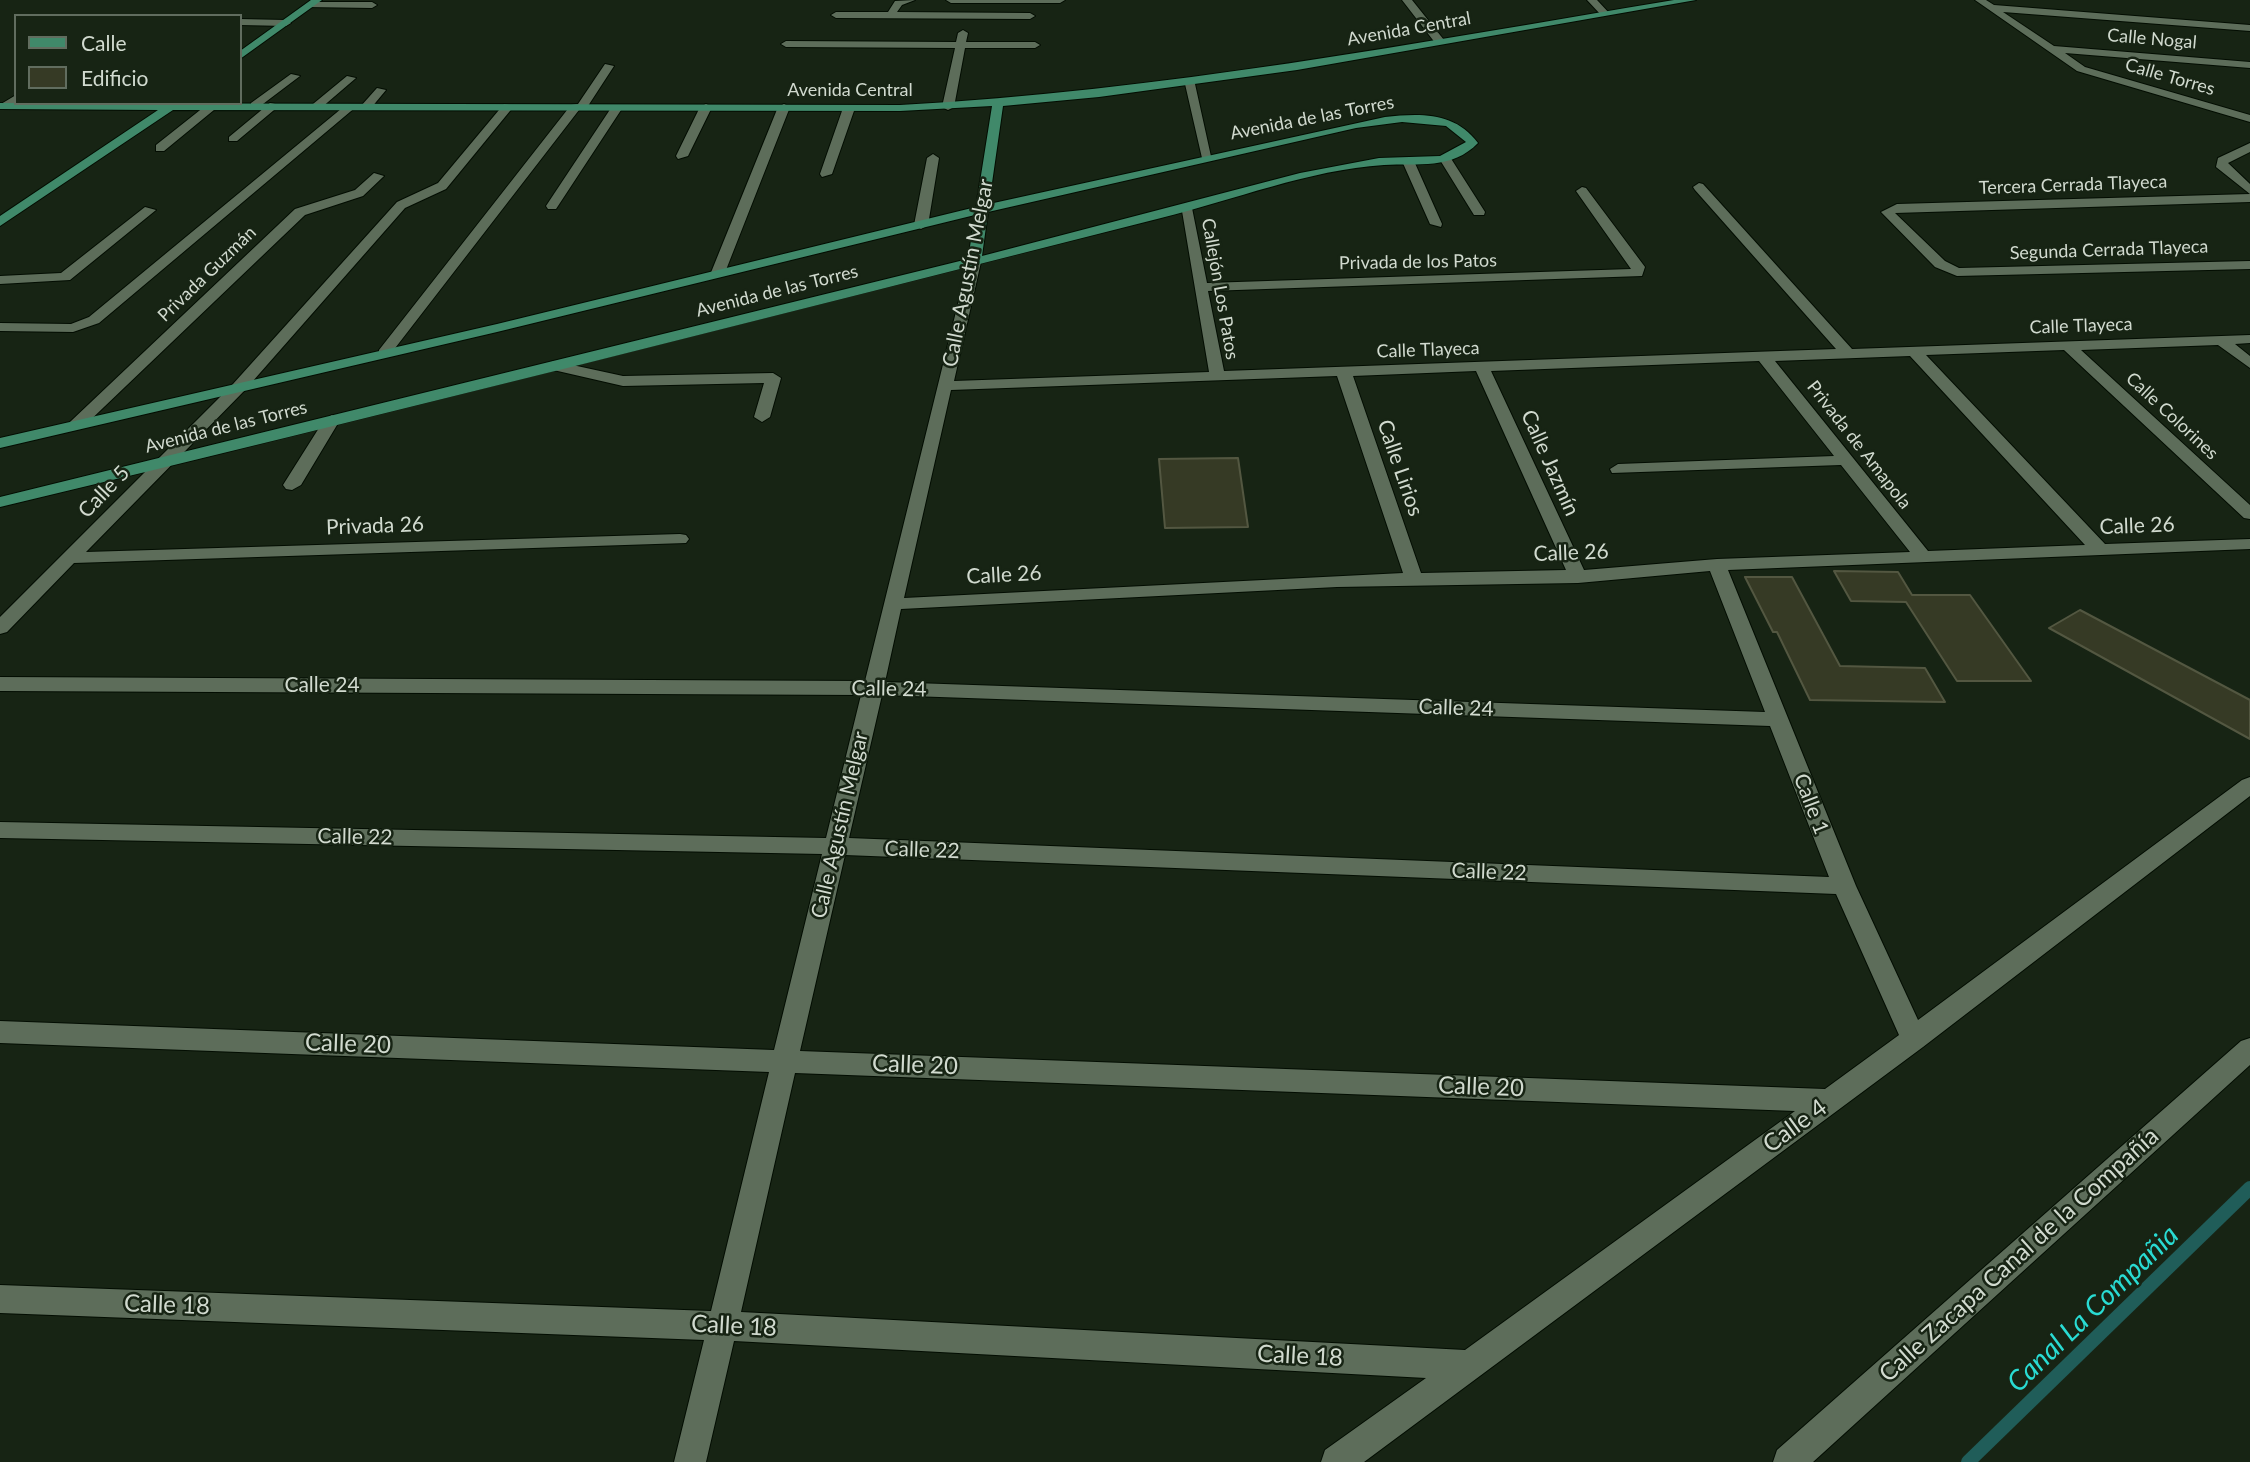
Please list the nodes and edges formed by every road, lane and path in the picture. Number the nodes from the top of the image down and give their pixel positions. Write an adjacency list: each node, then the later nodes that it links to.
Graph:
1 (910, 0): 13 (street)
2 (951, 0): 3 (street)
3 (1060, 0)
4 (1407, 0): 19 (street)
5 (1592, 0): 11 (street)
6 (1691, 0): 11 (main road, Avenida Central)
7 (1980, 0): 10 (street, Calle Torres)
8 (313, 3): 9 (street); 17 (main road)
9 (372, 5)
10 (1992, 8): 18 (street); 23 (street, Calle Torres)
11 (1605, 14): 19 (main road, Avenida Central)
12 (836, 15): 13 (street)
13 (891, 15): 14 (street)
14 (966, 15): 15 (street); 22 (street)
15 (1030, 16)
16 (242, 22): 17 (street)
17 (286, 23): 24 (main road)
18 (2250, 28)
19 (1440, 42): 29 (main road, Avenida Central)
20 (786, 44): 22 (street)
21 (1035, 45): 22 (street)
22 (960, 46): 47 (street)
23 (2051, 48): 25 (street, Calle Nogal); 31 (street, Calle Torres)
24 (242, 53)
25 (2250, 65)
26 (609, 66): 43 (street)
27 (295, 76): 35 (street)
28 (352, 78): 39 (street)
29 (1190, 84): 36 (main road, Avenida Central); 57 (street)
30 (381, 90): 41 (street)
31 (2201, 104): 49 (street); 50 (street, Calle Torres)
32 (36, 105): 37 (main road, Avenida Central)
33 (173, 105): 72 (main road)
34 (214, 105): 35 (main road, Avenida Central); 53 (street)
35 (255, 105): 38 (main road, Avenida Central)
36 (998, 105): 47 (main road, Avenida Central); 69 (main road, Calle Agustín Melgar)
37 (2, 106)
38 (274, 106): 39 (main road, Avenida Central); 51 (street)
39 (317, 106): 40 (main road, Avenida Central)
40 (351, 106): 41 (main road, Avenida Central); 81 (street)
41 (367, 106): 42 (main road, Avenida Central)
42 (508, 106): 43 (main road, Avenida Central); 95 (street, Calle 5)
43 (579, 107): 44 (main road, Avenida Central); 86 (street)
44 (617, 107): 45 (main road, Avenida Central); 67 (street)
45 (706, 107): 46 (main road, Avenida Central); 55 (street)
46 (784, 107): 48 (main road, Avenida Central); 78 (street)
47 (948, 107): 48 (main road, Avenida Central)
48 (849, 108): 61 (street)
49 (2250, 108)
50 (2250, 119)
51 (233, 139)
52 (2250, 147): 54 (street)
53 (160, 148)
54 (2230, 155): 59 (street); 64 (street)
55 (682, 156)
56 (933, 158): 74 (street)
57 (1208, 158): 58 (main road, Avenida de las Torres); 69 (main road, Avenida de las Torres)
58 (1446, 160): 60 (main road, Avenida de las Torres); 71 (street)
59 (2250, 160)
60 (1408, 161): 68 (main road, Avenida de las Torres); 73 (street)
61 (826, 174)
62 (379, 176): 98 (street, Privada Guzmán)
63 (1699, 187): 87 (street)
64 (2250, 190)
65 (1582, 191): 80 (street, Privada de los Patos)
66 (2250, 198): 77 (street, Tercera Cerrada Tlayeca)
67 (552, 206)
68 (1186, 208): 75 (main road, Avenida de las Torres); 80 (street, Callejón Los Patos)
69 (982, 210): 74 (main road, Avenida de las Torres); 75 (main road, Calle Agustín Melgar)
70 (150, 211): 79 (street)
71 (1479, 212)
72 (0, 222)
73 (1436, 224)
74 (921, 225): 78 (main road, Avenida de las Torres)
75 (974, 262): 90 (main road, Avenida de las Torres); 94 (street, Calle Agustín Melgar)
76 (2250, 265): 77 (street, Segunda Cerrada Tlayeca)
77 (1969, 274)
78 (718, 275): 86 (main road, Avenida de las Torres)
79 (0, 280)
80 (1201, 287): 93 (street, Callejón Los Patos)
81 (0, 327)
82 (2250, 339): 83 (street, Calle Tlayeca)
83 (2221, 340): 84 (street, Calle Tlayeca); 89 (street)
84 (2068, 346): 85 (street, Calle Tlayeca); 105 (street, Calle Colorines)
85 (1914, 351): 87 (street, Calle Tlayeca); 108 (street)
86 (384, 354): 95 (main road, Avenida de las Torres)
87 (1848, 354): 88 (street, Calle Tlayeca)
88 (1764, 357): 91 (street, Calle Tlayeca); 100 (street, Privada de Amapola)
89 (2250, 363)
90 (554, 366): 96 (street); 97 (main road, Avenida de las Torres)
91 (1482, 367): 92 (street, Calle Tlayeca); 112 (street, Calle Jazmín)
92 (1344, 373): 93 (street, Calle Tlayeca); 113 (street, Calle Lirios)
93 (1217, 376): 94 (street, Calle Tlayeca)
94 (944, 386): 114 (street, Calle Agustín Melgar)
95 (239, 387): 98 (main road, Avenida de las Torres); 101 (street, Calle 5)
96 (762, 417)
97 (332, 420): 101 (main road, Avenida de las Torres); 103 (street)
98 (76, 425): 99 (main road, Avenida de las Torres)
99 (0, 443)
100 (1848, 460): 102 (street); 109 (street, Privada de Amapola)
101 (163, 463): 104 (main road, Avenida de las Torres); 110 (street, Calle 5)
102 (1618, 469)
103 (292, 485)
104 (0, 502)
105 (2250, 514)
106 (680, 539): 110 (street, Privada 26)
107 (2250, 544): 108 (street, Calle 26)
108 (2100, 550): 109 (street, Calle 26)
109 (1923, 557): 111 (street, Calle 26)
110 (71, 558): 115 (street, Calle 5)
111 (1717, 565): 112 (street, Calle 26); 118 (street, Calle 1)
112 (1578, 577): 113 (street, Calle 26)
113 (1414, 578): 114 (street, Calle 26)
114 (893, 604): 117 (street, Calle Agustín Melgar)
115 (0, 628)
116 (0, 684): 117 (street, Calle 24)
117 (873, 688): 118 (street, Calle 24); 121 (street, Calle Agustín Melgar)
118 (1778, 719): 122 (street, Calle 1)
119 (2250, 785): 124 (street, Calle 4)
120 (0, 830): 121 (street, Calle 22)
121 (835, 846): 122 (street, Calle 22); 126 (street, Calle Agustín Melgar)
122 (1844, 886): 124 (street, Calle 1)
123 (0, 1032): 126 (street, Calle 20)
124 (1913, 1039): 127 (street, Calle 4)
125 (2250, 1049): 133 (street, Calle Zacapa Canal de la Compañía)
126 (785, 1060): 127 (street, Calle 20); 129 (street, Calle Agustín Melgar)
127 (1830, 1101): 130 (street, Calle 4)
128 (0, 1298): 129 (street, Calle 18)
129 (723, 1326): 130 (street, Calle 18); 131 (street, Calle Agustín Melgar)
130 (1467, 1365): 132 (street, Calle 4)
131 (691, 1462)
132 (1337, 1462)
133 (1789, 1462)

